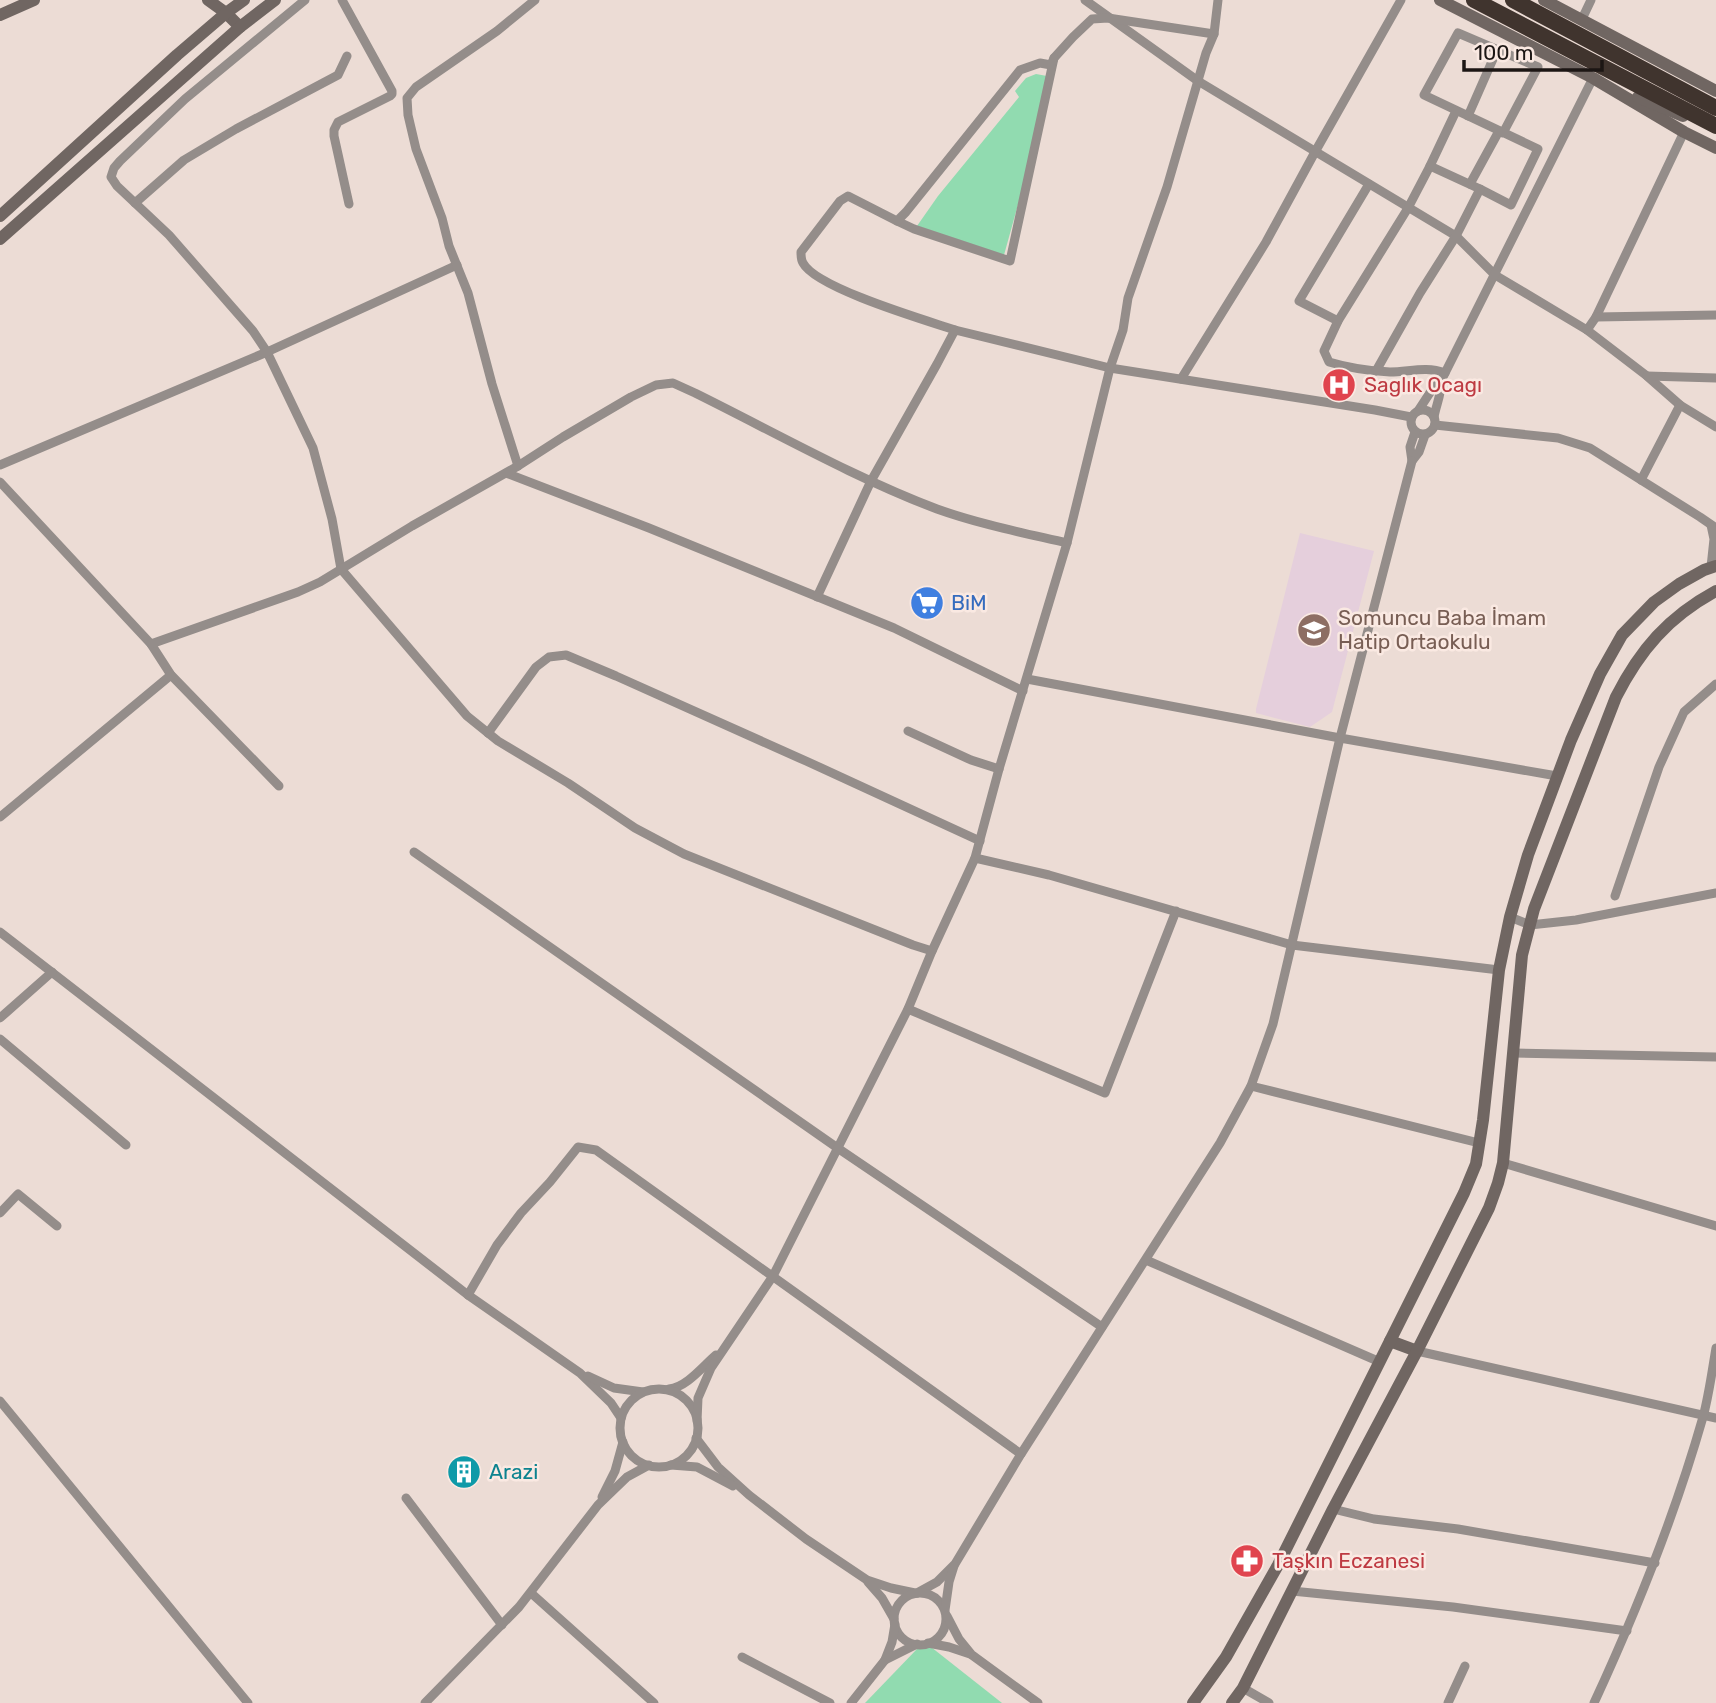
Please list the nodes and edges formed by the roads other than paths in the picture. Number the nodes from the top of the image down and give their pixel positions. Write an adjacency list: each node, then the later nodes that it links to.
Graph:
1 (34, 0): 16 (main road)
2 (208, 0): 17 (main road)
3 (244, 0): 17 (main road)
4 (275, 0): 21 (main road)
5 (305, 0): 41 (street)
6 (342, 0): 42 (street)
7 (535, 0): 48 (street)
8 (1084, 0): 19 (street)
9 (1218, 0): 22 (street)
10 (1401, 0): 36 (street)
11 (1440, 0): 26 (main road)
12 (1474, 0): 32 (highway)
13 (1513, 0): 29 (highway)
14 (1545, 0): 20 (main road)
15 (1591, 0): 20 (street)
16 (14, 4): 18 (main road)
17 (226, 13): 21 (main road); 44 (main road)
18 (0, 15)
19 (1108, 18): 22 (street); 25 (street); 27 (street)
20 (1582, 19): 28 (main road)
21 (240, 27): 47 (main road)
22 (1214, 34): 27 (street)
23 (1497, 50): 30 (street); 31 (street); 33 (street)
24 (347, 56): 41 (street)
25 (1054, 58): 45 (street); 45 (street)
26 (1592, 78): 32 (main road); 34 (main road); 49 (street)
27 (1198, 81): 36 (street); 56 (street)
28 (1716, 91)
29 (1716, 108)
30 (1456, 111): 31 (street); 37 (street)
31 (1468, 116): 33 (street)
32 (1716, 128)
33 (1501, 132): 39 (street); 40 (street)
34 (1684, 132): 35 (main road); 51 (street)
35 (1716, 148)
36 (1315, 152): 38 (street); 61 (street)
37 (1430, 166): 39 (street); 43 (street)
38 (1369, 184): 43 (street); 52 (street)
39 (1470, 184): 40 (street)
40 (1480, 189): 46 (street)
41 (135, 203): 55 (street)
42 (349, 204)
43 (1408, 208): 46 (street); 52 (street)
44 (0, 216)
45 (897, 220): 53 (street)
46 (1456, 236): 49 (street); 57 (street)
47 (0, 239)
48 (457, 265): 55 (street); 68 (street)
49 (1495, 275): 54 (street); 59 (street)
50 (1716, 315): 51 (street)
51 (1596, 317): 54 (street)
52 (1338, 321): 57 (street)
53 (955, 330): 56 (street); 71 (street)
54 (1587, 330): 58 (street)
55 (267, 352): 67 (street); 76 (street)
56 (1110, 368): 61 (street); 74 (street)
57 (1376, 371): 59 (street)
58 (1647, 376): 60 (street); 62 (street)
59 (1443, 377): 63 (street); 64 (street)
60 (1716, 378)
61 (1181, 379): 63 (street)
62 (1680, 405): 65 (street); 70 (street)
63 (1415, 414): 64 (street); 66 (street)
64 (1435, 421): 66 (street); 70 (street)
65 (1716, 427)
66 (1420, 433): 86 (street)
67 (0, 465)
68 (519, 466): 69 (street); 71 (street)
69 (506, 473): 76 (street); 78 (street)
70 (1641, 480): 73 (street)
71 (871, 481): 74 (street); 78 (street)
72 (0, 482): 79 (street)
73 (1714, 527): 75 (street)
74 (1067, 543): 81 (street)
75 (1714, 566): 88 (main road)
76 (341, 569): 79 (street); 85 (street)
77 (1716, 591): 98 (main road)
78 (817, 597): 83 (street)
79 (150, 645): 80 (street)
80 (171, 675): 89 (street); 90 (street)
81 (1027, 679): 83 (street); 86 (street)
82 (1716, 684): 95 (street)
83 (1023, 691): 87 (street)
84 (908, 731): 87 (street)
85 (488, 733): 91 (street); 101 (street)
86 (1339, 738): 88 (street); 100 (street)
87 (999, 769): 91 (street)
88 (1557, 776): 97 (main road)
89 (279, 786)
90 (0, 817)
91 (980, 841): 93 (street)
92 (414, 852): 112 (street)
93 (975, 858): 96 (street); 101 (street)
94 (1716, 894): 98 (street)
95 (1615, 896)
96 (1176, 911): 100 (street); 104 (street)
97 (1510, 917): 98 (street); 102 (main road)
98 (1530, 925): 107 (main road)
99 (0, 932): 103 (street)
100 (1292, 945): 102 (street); 109 (street)
101 (932, 951): 104 (street)
102 (1499, 970): 110 (main road)
103 (52, 972): 105 (street); 119 (street)
104 (908, 1009): 112 (street)
105 (0, 1018)
106 (0, 1039): 111 (street)
107 (1513, 1053): 108 (street); 113 (main road)
108 (1716, 1057)
109 (1251, 1086): 110 (street); 117 (street)
110 (1479, 1143): 121 (main road)
111 (126, 1145)
112 (839, 1149): 118 (street); 120 (street)
113 (1503, 1163): 116 (street); 124 (main road)
114 (0, 1213): 115 (street)
115 (57, 1226)
116 (1716, 1226)
117 (1146, 1260): 120 (street); 125 (street)
118 (773, 1276): 119 (street); 122 (street); 136 (street)
119 (468, 1295): 126 (street)
120 (1102, 1327): 136 (street)
121 (1390, 1341): 124 (main road); 125 (main road)
122 (726, 1347): 127 (street); 133 (street)
123 (1716, 1349): 130 (street)
124 (1417, 1351): 130 (street); 142 (main road)
125 (1380, 1362): 166 (main road)
126 (580, 1373): 128 (street); 131 (street)
127 (664, 1390): 128 (street); 133 (street)
128 (643, 1392): 131 (street)
129 (0, 1401): 161 (street)
130 (1703, 1415): 132 (street); 143 (street)
131 (621, 1418): 135 (street)
132 (1716, 1418)
133 (697, 1421): 134 (street)
134 (696, 1438): 138 (street); 139 (street)
135 (623, 1442): 137 (street); 141 (street)
136 (1021, 1454): 144 (street)
137 (649, 1465): 138 (street); 141 (street)
138 (670, 1465): 139 (street)
139 (749, 1495): 145 (street)
140 (406, 1497): 151 (street)
141 (598, 1505): 147 (street)
142 (1333, 1509): 143 (street); 146 (main road)
143 (1655, 1563): 152 (street)
144 (955, 1564): 148 (street); 149 (street)
145 (867, 1580): 148 (street); 150 (street)
146 (1292, 1591): 152 (street); 159 (main road)
147 (531, 1592): 151 (street); 162 (street)
148 (916, 1593): 149 (street); 150 (street)
149 (945, 1612): 153 (street); 155 (street)
150 (895, 1622): 154 (street); 157 (street)
151 (502, 1625): 160 (street)
152 (1627, 1631): 170 (street)
153 (928, 1643): 154 (street); 155 (street)
154 (917, 1644): 157 (street)
155 (972, 1655): 165 (street)
156 (742, 1657): 163 (street)
157 (885, 1660): 164 (street)
158 (1465, 1666): 169 (street)
159 (1243, 1688): 167 (main road); 168 (street)
160 (429, 1702)
161 (248, 1703)
162 (654, 1703)
163 (830, 1703)
164 (851, 1703)
165 (1038, 1703)
166 (1193, 1703)
167 (1232, 1703)
168 (1269, 1703)
169 (1448, 1703)
170 (1594, 1703)

